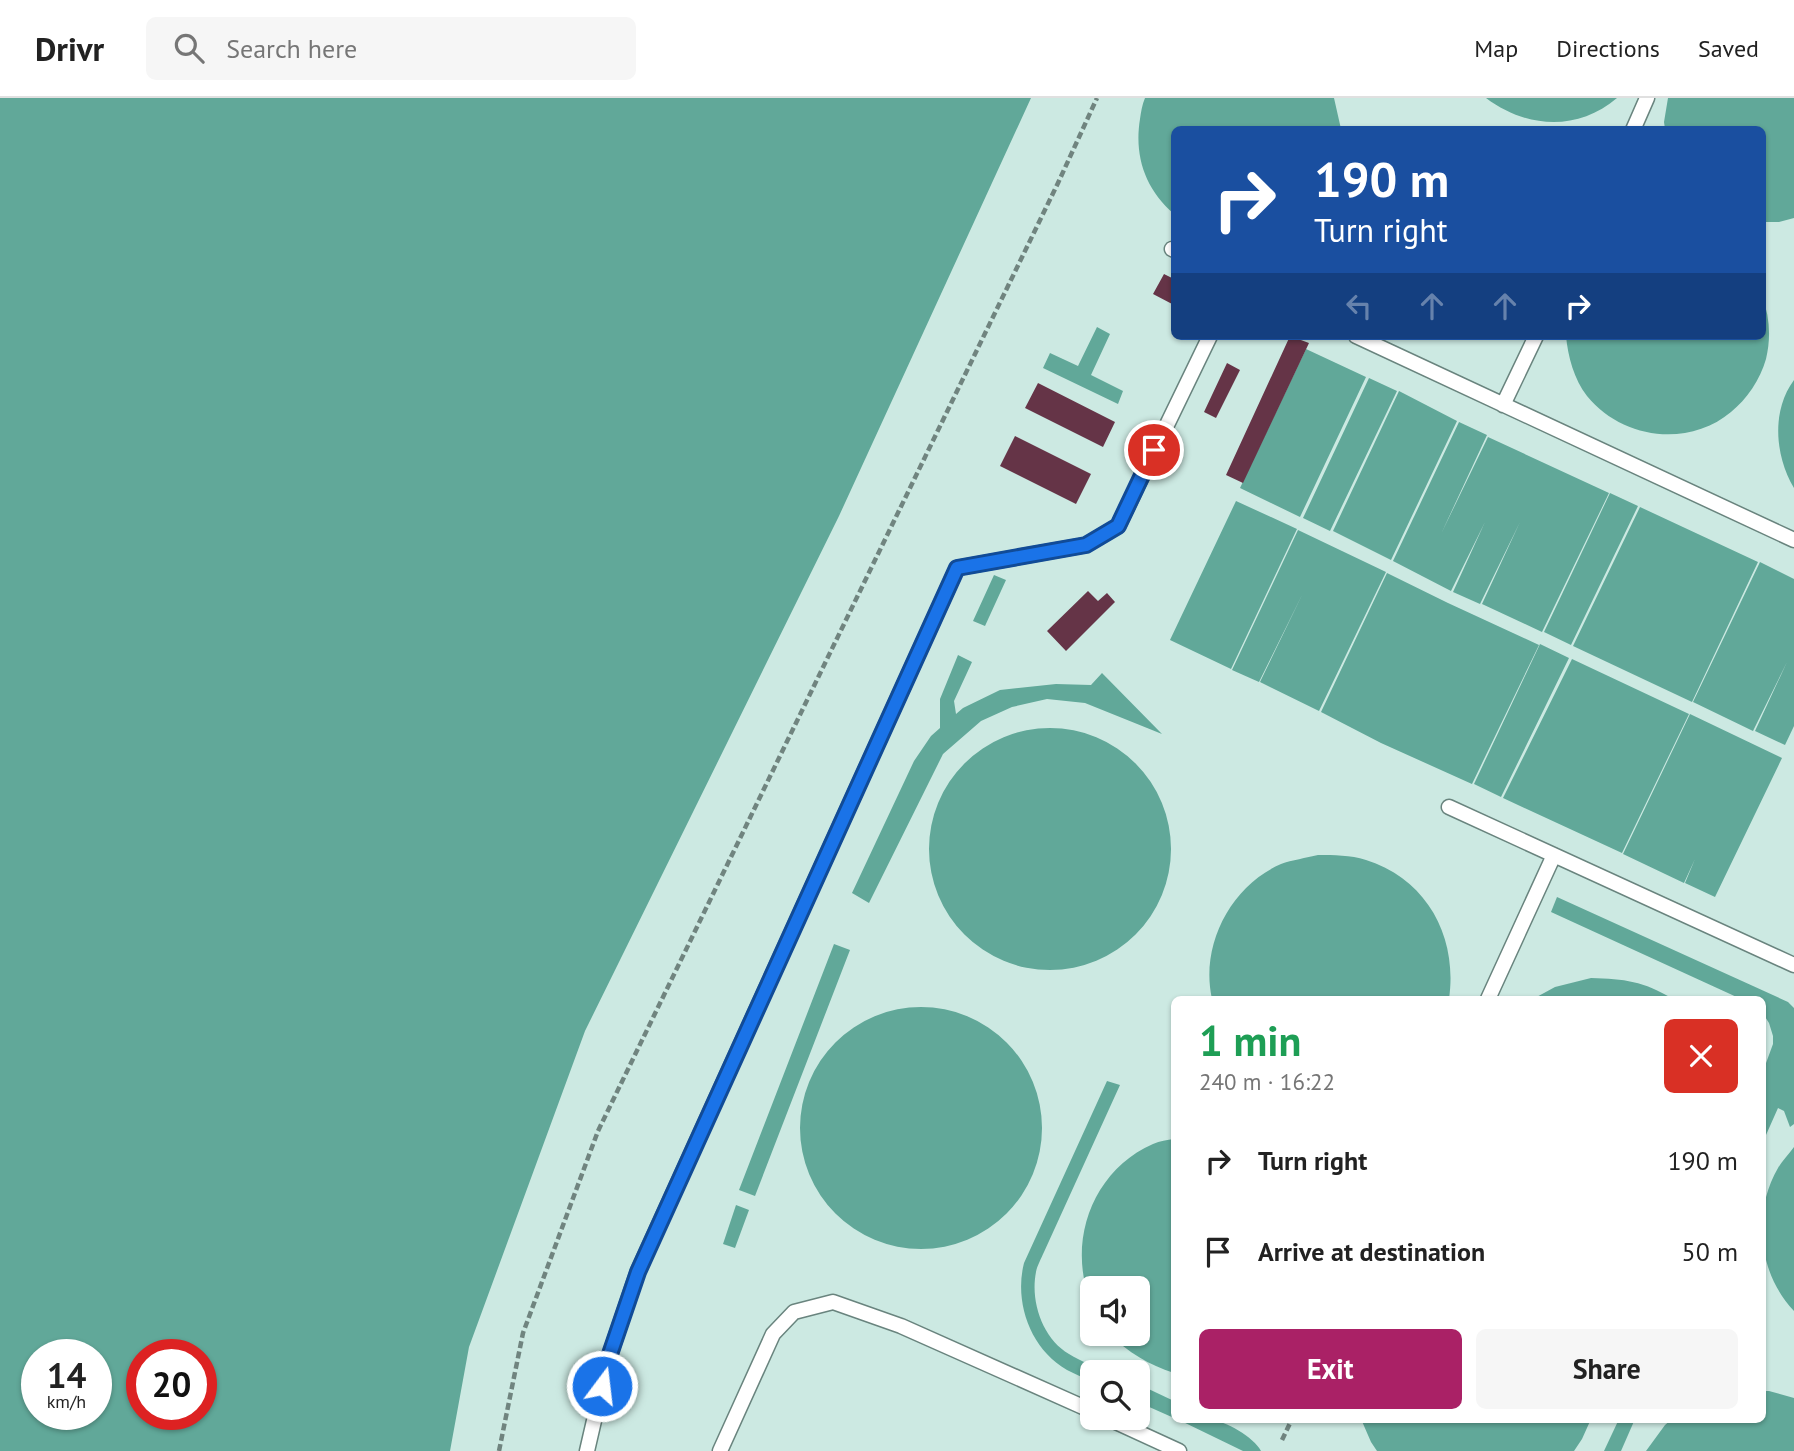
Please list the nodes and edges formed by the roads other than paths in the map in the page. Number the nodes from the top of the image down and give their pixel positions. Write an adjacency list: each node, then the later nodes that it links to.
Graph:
1 (1647, 98): 2 (lane)
2 (1635, 126)
3 (1208, 340): 14 (lane)
4 (1365, 340): 6 (lane)
5 (1534, 340): 6 (lane)
6 (1503, 405): 7 (lane)
7 (1794, 540)
8 (1448, 807): 9 (lane)
9 (1554, 855): 10 (lane); 11 (lane)
10 (1794, 965)
11 (1489, 996)
12 (1080, 1406): 15 (lane)
13 (1133, 1430): 16 (lane)
14 (587, 1451)
15 (720, 1451)
16 (1179, 1451)

